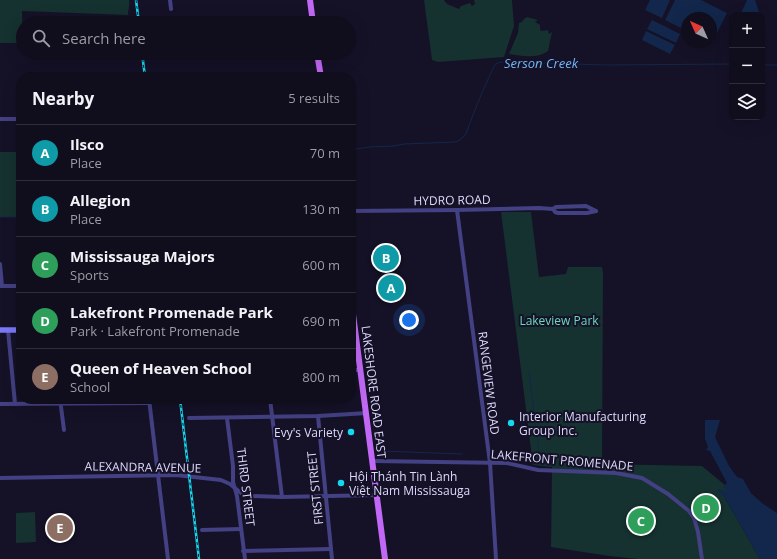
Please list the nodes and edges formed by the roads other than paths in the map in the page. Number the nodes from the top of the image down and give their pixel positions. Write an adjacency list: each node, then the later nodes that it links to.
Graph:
1 (170, 0): 3 (street)
2 (310, 0): 4 (main road)
3 (171, 9)
4 (312, 16)
5 (318, 60): 6 (main road)
6 (320, 72)
7 (0, 119): 8 (street)
8 (16, 119)
9 (552, 209): 9 (street); 10 (street, HYDRO ROAD)
10 (457, 210): 11 (street, HYDRO ROAD); 33 (street, RANGEVIEW ROAD)
11 (356, 211)
12 (0, 264): 13 (street)
13 (1, 286): 14 (street)
14 (16, 286)
15 (0, 330): 16 (street)
16 (8, 330): 17 (street); 22 (street)
17 (16, 330)
18 (356, 341): 20 (main road, LAKESHORE ROAD EAST)
19 (356, 370): 20 (street)
20 (361, 370): 26 (main road, LAKESHORE ROAD EAST)
21 (0, 404): 22 (street)
22 (15, 404)
23 (60, 404): 31 (street)
24 (149, 404): 34 (street)
25 (271, 404): 28 (street)
26 (366, 414): 27 (street); 32 (main road, LAKESHORE ROAD EAST)
27 (318, 416): 28 (street); 38 (street, FIRST STREET)
28 (272, 417): 30 (street); 39 (street)
29 (189, 418): 30 (street)
30 (227, 418): 36 (street, THIRD STREET)
31 (64, 430)
32 (372, 461): 33 (street, LAKEFRONT PROMENADE); 37 (main road, LAKESHORE ROAD EAST)
33 (490, 463): 48 (street, RANGEVIEW ROAD); 49 (street, LAKEFRONT PROMENADE)
34 (158, 475): 35 (street, ALEXANDRA AVENUE); 36 (street, ALEXANDRA AVENUE); 44 (street)
35 (0, 478)
36 (234, 488): 39 (street, ALEXANDRA AVENUE); 40 (street, THIRD STREET)
37 (377, 495): 38 (street, ALEXANDRA AVENUE); 47 (main road, LAKESHORE ROAD EAST)
38 (326, 496): 39 (street, ALEXANDRA AVENUE); 42 (street, FIRST STREET)
39 (282, 497)
40 (241, 529): 41 (street); 43 (street, THIRD STREET)
41 (202, 530)
42 (331, 549): 43 (street); 46 (street, FIRST STREET)
43 (244, 551): 45 (street, THIRD STREET)
44 (168, 559)
45 (245, 559)
46 (332, 559)
47 (385, 559)
48 (496, 559)
49 (702, 559)

